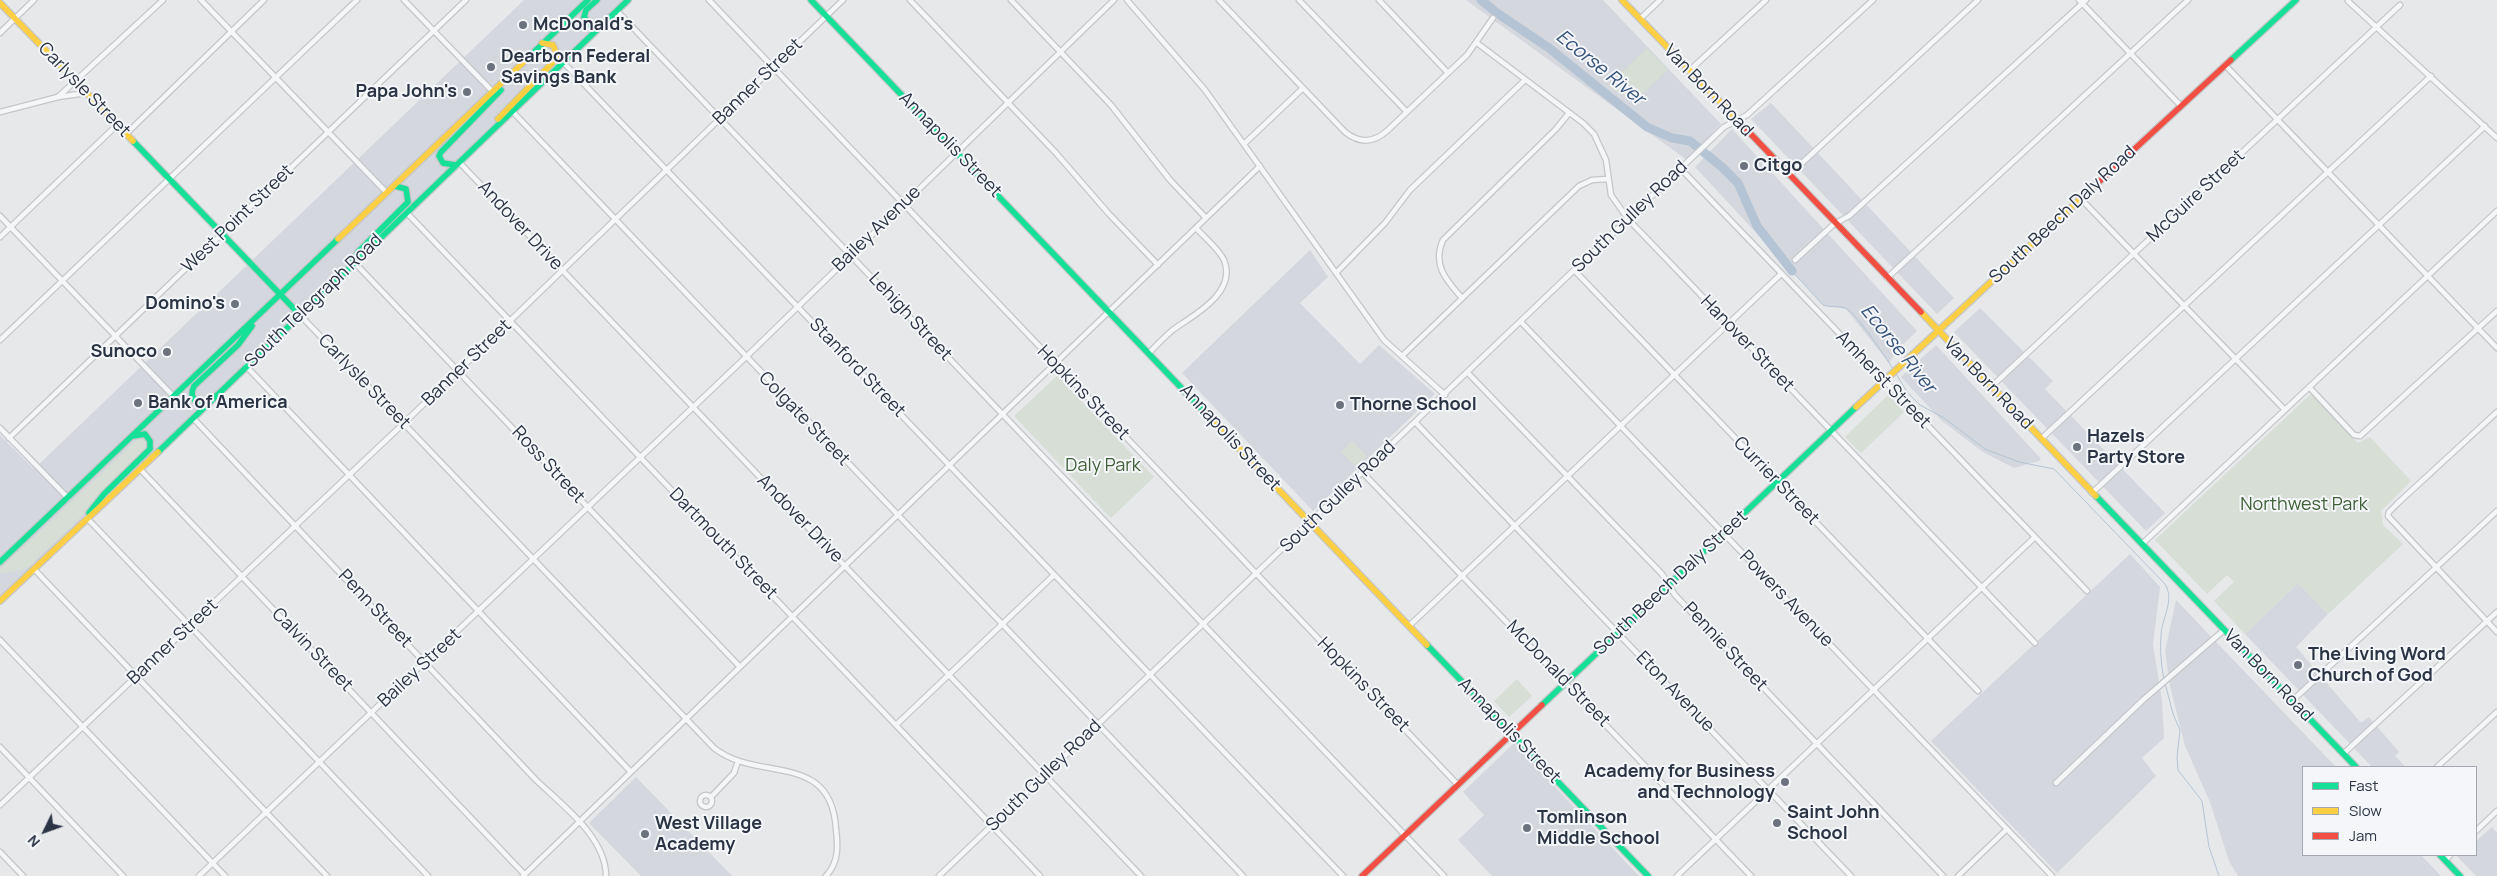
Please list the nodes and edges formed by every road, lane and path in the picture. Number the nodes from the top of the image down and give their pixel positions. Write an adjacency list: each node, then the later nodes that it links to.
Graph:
1 (34, 0): 34 (street)
2 (162, 0): 55 (street)
3 (201, 0): 41 (street)
4 (264, 0): 41 (street)
5 (357, 0): 53 (street)
6 (404, 0): 39 (street)
7 (466, 0): 39 (street, West Point Street)
8 (588, 0): 43 (main road, South Telegraph Road)
9 (597, 0): 37 (main road)
10 (628, 0): 32 (main road, South Telegraph Road)
11 (709, 0): 48 (street, Hopkins Street)
12 (811, 0): 33 (main road, Annapolis Street)
13 (843, 0): 33 (street, Banner Street)
14 (910, 0): 60 (street)
15 (1011, 0): 44 (street)
16 (1114, 0): 44 (street, Bailey Avenue)
17 (1128, 0): 75 (street)
18 (1219, 0): 56 (street)
19 (1299, 0): 64 (street)
20 (1379, 0): 50 (street)
21 (1622, 0): 36 (main road, Van Born Road)
22 (1660, 0): 36 (street)
23 (1766, 0): 49 (street)
24 (1872, 0): 67 (street, South Gulley Road)
25 (1978, 0): 82 (street)
26 (2188, 0): 45 (street)
27 (2296, 0): 47 (main road, South Beech Daly Road)
28 (2348, 0): 38 (street)
29 (2083, 1): 45 (street); 95 (street)
30 (0, 3): 34 (main road, Carlysle Street)
31 (2400, 4): 38 (street, McGuire Street)
32 (617, 11): 37 (main road, South Telegraph Road); 66 (street, Lehigh Street)
33 (826, 16): 48 (street, Banner Street); 76 (main road, Annapolis Street)
34 (15, 18): 40 (street); 55 (main road, Carlysle Street)
35 (1494, 18): 42 (street)
36 (1640, 19): 49 (main road, Van Born Road)
37 (600, 26): 46 (main road, South Telegraph Road)
38 (2377, 26): 52 (street); 68 (street, McGuire Street)
39 (434, 31): 57 (street); 72 (street, West Point Street)
40 (0, 32)
41 (232, 32): 53 (street); 73 (street)
42 (1477, 43): 50 (street); 54 (street, Hanover Street)
43 (542, 44): 51 (main road, South Telegraph Road); 71 (main road)
44 (1060, 51): 60 (street, Bailey Avenue); 92 (street)
45 (2130, 53): 61 (street); 112 (street)
46 (563, 62): 62 (main road, South Telegraph Road); 80 (street, Stanford Street)
47 (2225, 65): 61 (main road, South Beech Daly Road); 68 (street)
48 (773, 67): 66 (street, Banner Street); 88 (street, Hopkins Street)
49 (1690, 71): 67 (main road, Van Born Road)
50 (1448, 72): 64 (street)
51 (510, 74): 57 (main road, South Telegraph Road); 77 (main road)
52 (2431, 76): 70 (street); 81 (street)
53 (276, 78): 72 (street); 84 (street)
54 (1525, 80): 65 (street, Hanover Street); 109 (street)
55 (76, 82): 58 (main road, Carlysle Street); 59 (street)
56 (1303, 88): 64 (street); 75 (street)
57 (493, 92): 85 (main road, South Telegraph Road)
58 (86, 93): 59 (street); 69 (main road, Carlysle Street)
59 (58, 97): 63 (street)
60 (1008, 102): 76 (street, Bailey Avenue); 105 (street)
61 (2181, 106): 87 (main road, South Beech Daly Road)
62 (512, 111): 71 (main road, South Telegraph Road); 94 (street, Colgate Street)
63 (0, 112)
64 (1406, 112)
65 (1569, 113): 83 (street, Hanover Street); 115 (street)
66 (720, 119): 80 (street, Banner Street); 102 (street, Lehigh Street)
67 (1737, 120): 79 (street, South Gulley Road); 82 (main road, Van Born Road)
68 (2277, 120): 81 (street); 101 (street, McGuire Street)
69 (117, 125): 73 (main road, Carlysle Street); 97 (street)
70 (2485, 126): 74 (street); 96 (street)
71 (490, 132): 77 (main road, South Telegraph Road)
72 (329, 133): 86 (street); 99 (street, West Point Street)
73 (126, 134): 84 (main road, Carlysle Street)
74 (2497, 138)
75 (1244, 144): 78 (street)
76 (956, 152): 88 (street, Bailey Avenue); 119 (main road, Annapolis Street)
77 (457, 164): 90 (main road, South Telegraph Road); 107 (street, Andover Drive)
78 (1260, 166): 92 (street); 109 (street)
79 (1681, 168): 93 (street, South Gulley Road); 110 (street, Amherst Street)
80 (666, 170): 94 (street, Banner Street); 116 (street, Stanford Street)
81 (2328, 172): 96 (street); 117 (street)
82 (1789, 176): 95 (main road, Van Born Road)
83 (1608, 179): 93 (street, Hanover Street); 115 (street)
84 (170, 180): 99 (main road, Carlysle Street); 113 (street)
85 (395, 186): 86 (main road, South Telegraph Road); 106 (main road)
86 (387, 193): 114 (main road, South Telegraph Road)
87 (2081, 198): 101 (street); 126 (main road, South Beech Daly Road)
88 (903, 202): 102 (street, Bailey Avenue); 134 (street, Hopkins Street)
89 (2497, 211): 111 (street)
90 (407, 213): 104 (main road, South Telegraph Road); 122 (street, Dartmouth Street)
91 (0, 216): 97 (street)
92 (1206, 218): 98 (street)
93 (1628, 219): 108 (street, South Gulley Road); 124 (street, Hanover Street)
94 (616, 220): 107 (street, Banner Street); 132 (street, Colgate Street)
95 (1834, 224): 103 (street); 112 (main road, Van Born Road)
96 (2379, 225): 111 (street); 133 (street)
97 (11, 227): 100 (street); 113 (street)
98 (1196, 228): 105 (street); 130 (street)
99 (223, 235): 114 (main road, Carlysle Street); 127 (street, West Point Street)
100 (0, 237)
101 (2134, 254): 117 (street); 140 (street, McGuire Street)
102 (851, 255): 116 (street, Bailey Avenue); 148 (street, Lehigh Street)
103 (1795, 260)
104 (355, 263): 106 (main road, South Telegraph Road); 136 (street, Ross Street)
105 (1158, 264): 119 (street)
106 (348, 269): 120 (main road, South Telegraph Road)
107 (562, 271): 122 (street, Banner Street); 145 (street, Andover Drive)
108 (1575, 271): 123 (street, South Gulley Road); 138 (street, Currier Street)
109 (1336, 273): 131 (street)
110 (1781, 274): 124 (street); 139 (street, Amherst Street)
111 (2428, 276): 125 (street); 141 (street)
112 (1887, 278): 126 (main road, Van Born Road)
113 (63, 281): 127 (street); 128 (street)
114 (281, 296): 120 (main road, Carlysle Street); 121 (main road, South Telegraph Road)
115 (1462, 298): 131 (street)
116 (798, 306): 132 (street, Bailey Avenue); 159 (street, Stanford Street)
117 (2185, 306): 133 (street); 157 (street)
118 (2497, 311): 125 (street)
119 (1110, 312): 130 (main road, Annapolis Street); 134 (street)
120 (301, 316): 135 (main road, South Telegraph Road); 150 (street, Carlysle Street)
121 (255, 320): 143 (main road, South Telegraph Road); 144 (main road)
122 (510, 321): 136 (street, Banner Street); 158 (street, Dartmouth Street)
123 (1521, 322): 137 (street, South Gulley Road); 152 (street, Powers Avenue)
124 (1728, 324): 138 (street); 154 (street, Hanover Street)
125 (2479, 328): 129 (street); 141 (street)
126 (1937, 331): 139 (main road, South Beech Daly Road); 140 (main road, Van Born Road)
127 (116, 336): 143 (street); 156 (street, West Point Street)
128 (0, 340)
129 (2497, 348)
130 (1149, 353): 171 (main road, Annapolis Street)
131 (1402, 356): 142 (street)
132 (746, 357): 145 (street, Bailey Avenue); 169 (street, Colgate Street)
133 (2237, 359): 146 (street); 165 (street)
134 (1056, 364): 148 (street); 183 (street, Hopkins Street)
135 (246, 366): 144 (main road, South Telegraph Road); 162 (street)
136 (459, 371): 150 (street, Banner Street); 167 (street, Ross Street)
137 (1468, 372): 142 (street, South Gulley Road); 163 (street, Pennie Street)
138 (1674, 375): 152 (street); 164 (street, Currier Street)
139 (1884, 381): 154 (main road, South Beech Daly Road); 176 (street, Amherst Street)
140 (1991, 387): 157 (main road, Van Born Road)
141 (2309, 387): 146 (street)
142 (1445, 395): 151 (street, South Gulley Road)
143 (174, 397): 155 (main road, South Telegraph Road)
144 (208, 403): 149 (main road, South Telegraph Road)
145 (693, 407): 158 (street, Bailey Avenue); 180 (street, Andover Drive)
146 (2286, 410): 177 (street)
147 (2497, 412): 181 (street)
148 (1003, 414): 159 (street); 196 (street, Lehigh Street)
149 (193, 417): 160 (main road, South Telegraph Road); 172 (street, Penn Street)
150 (404, 423): 162 (street, Banner Street); 178 (street, Carlysle Street)
151 (1416, 423): 161 (street, South Gulley Road); 174 (street, Eton Avenue)
152 (1621, 426): 163 (street); 175 (street, Powers Avenue)
153 (0, 428): 156 (street)
154 (1831, 432): 164 (main road, South Beech Daly Street); 188 (street, Hanover Street)
155 (133, 436): 166 (main road, South Telegraph Road); 173 (main road)
156 (9, 438): 166 (street)
157 (2041, 439): 165 (main road, Van Born Road)
158 (640, 458): 167 (street, Bailey Street); 193 (street, Dartmouth Street)
159 (949, 464): 169 (street); 184 (street, Stanford Street)
160 (140, 469): 170 (main road, South Telegraph Road); 185 (street, Calvin Street)
161 (1363, 473): 171 (street, South Gulley Road); 186 (street, McDonald Street)
162 (349, 475): 172 (street, Banner Street); 191 (street)
163 (1568, 476): 174 (street); 187 (street, Pennie Street)
164 (1777, 483): 175 (main road, South Beech Daly Street); 202 (street, Currier Street)
165 (2092, 493): 177 (main road, Van Born Road)
166 (68, 498): 179 (main road, South Telegraph Road)
167 (588, 507): 178 (street, Bailey Street); 206 (street, Ross Street)
168 (2497, 511): 181 (street)
169 (897, 516): 180 (street); 195 (street, Colgate Street)
170 (87, 518): 173 (main road, South Telegraph Road); 197 (street)
171 (1310, 523): 183 (street, South Gulley Road); 198 (main road, Annapolis Street)
172 (296, 525): 185 (street, Banner Street); 205 (street, Penn Street)
173 (79, 526): 182 (main road, South Telegraph Road)
174 (1515, 526): 186 (street); 201 (street, Eton Avenue)
175 (1723, 533): 187 (main road, South Beech Daly Street); 211 (street, Powers Avenue)
176 (2035, 537): 188 (street); 189 (street, Amherst Street)
177 (2142, 544): 199 (main road, Van Born Road)
178 (534, 559): 191 (street, Bailey Street); 216 (street, Carlysle Street)
179 (0, 562)
180 (845, 566): 193 (street); 207 (street, Andover Drive)
181 (2436, 568): 194 (street); 213 (street)
182 (34, 569): 190 (main road, South Telegraph Road); 209 (street)
183 (1257, 574): 196 (street, South Gulley Road); 232 (street, Hopkins Street)
184 (1054, 575): 195 (street); 208 (street, Stanford Street)
185 (242, 576): 197 (street, Banner Street); 215 (street, Calvin Street)
186 (1463, 576): 198 (street); 210 (street, McDonald Street)
187 (1669, 584): 201 (main road, South Beech Daly Street); 221 (street, Pennie Street)
188 (1982, 588): 202 (street); 204 (street, Hanover Street)
189 (2087, 591)
190 (0, 601)
191 (479, 612): 205 (street, Bailey Street); 228 (street)
192 (2497, 612): 194 (street)
193 (793, 617): 206 (street); 217 (street, Dartmouth Street)
194 (2486, 621): 200 (street); 223 (street)
195 (1001, 625): 207 (street); 218 (street, Colgate Street)
196 (1203, 625): 208 (street, South Gulley Road); 242 (street, Lehigh Street)
197 (190, 626): 209 (street, Banner Street); 225 (street)
198 (1409, 626): 220 (main road, Annapolis Street)
199 (2224, 630): 213 (main road, Van Born Road); 231 (street)
200 (2497, 632)
201 (1618, 633): 210 (main road, South Beech Daly Street); 233 (street, Eton Avenue)
202 (1928, 639): 211 (street); 212 (street, Currier Street)
203 (0, 640): 219 (street)
204 (2035, 643)
205 (426, 662): 215 (street, Bailey Street); 238 (street, Penn Street)
206 (740, 667): 216 (street)
207 (949, 675): 217 (street); 229 (street, Andover Drive)
208 (1150, 675): 218 (street, South Gulley Road); 262 (street, Stanford Street)
209 (136, 676): 219 (street, Banner Street); 237 (street)
210 (1566, 683): 220 (main road, South Beech Daly Street); 243 (street, McDonald Street)
211 (1874, 690): 221 (street); 240 (street, Powers Avenue)
212 (1978, 691)
213 (2292, 701): 223 (main road, Van Born Road)
214 (2497, 712): 227 (street)
215 (372, 713): 225 (street, Bailey Street); 249 (street, Calvin Street)
216 (686, 718): 224 (street, Carlysle Street); 228 (street)
217 (896, 725): 239 (street, Dartmouth Street)
218 (1097, 726): 229 (street, South Gulley Road); 261 (street, Colgate Street)
219 (83, 727): 230 (street, Banner Street); 248 (street)
220 (1512, 734): 232 (main road); 265 (main road, Annapolis Street)
221 (1817, 744): 233 (street); 269 (street, Pennie Street)
222 (0, 747): 230 (street)
223 (2343, 754): 226 (main road, Van Born Road)
224 (738, 761): 234 (street); 257 (street, Carlysle Street)
225 (320, 763): 237 (street, Bailey Street); 255 (street)
226 (2355, 766)
227 (2438, 766)
228 (631, 772): 238 (street)
229 (1045, 775): 239 (street, South Gulley Road); 260 (street, Andover Drive)
230 (29, 777): 235 (street, Banner Street); 251 (street)
231 (2056, 783)
232 (1458, 784): 242 (main road)
233 (1768, 789): 243 (street); 268 (street, Eton Avenue)
234 (711, 797)
235 (0, 805)
236 (2497, 811): 241 (street)
237 (266, 812): 248 (street, Bailey Street); 254 (street)
238 (578, 822): 249 (street); 256 (street, Penn Street)
239 (992, 826): 258 (street, South Gulley Road); 259 (street, Dartmouth Street)
240 (2007, 829): 270 (street); 271 (street, Powers Avenue)
241 (2477, 830)
242 (1405, 835): 263 (main road); 264 (street, Lehigh Street)
243 (1716, 839): 266 (street); 267 (street, McDonald Street)
244 (0, 852): 250 (street)
245 (2441, 856): 247 (main road)
246 (2449, 856): 247 (street)
247 (2445, 861): 272 (main road)
248 (213, 863): 252 (street, Bailey Street); 253 (street)
249 (524, 875)
250 (23, 876)
251 (123, 876)
252 (199, 876)
253 (225, 876)
254 (327, 876)
255 (428, 876)
256 (606, 876)
257 (826, 876)
258 (940, 876)
259 (1040, 876)
260 (1141, 876)
261 (1243, 876)
262 (1343, 876)
263 (1362, 876)
264 (1444, 876)
265 (1648, 876)
266 (1677, 876)
267 (1751, 876)
268 (1851, 876)
269 (1943, 876)
270 (1958, 876)
271 (2052, 876)
272 (2460, 876)

